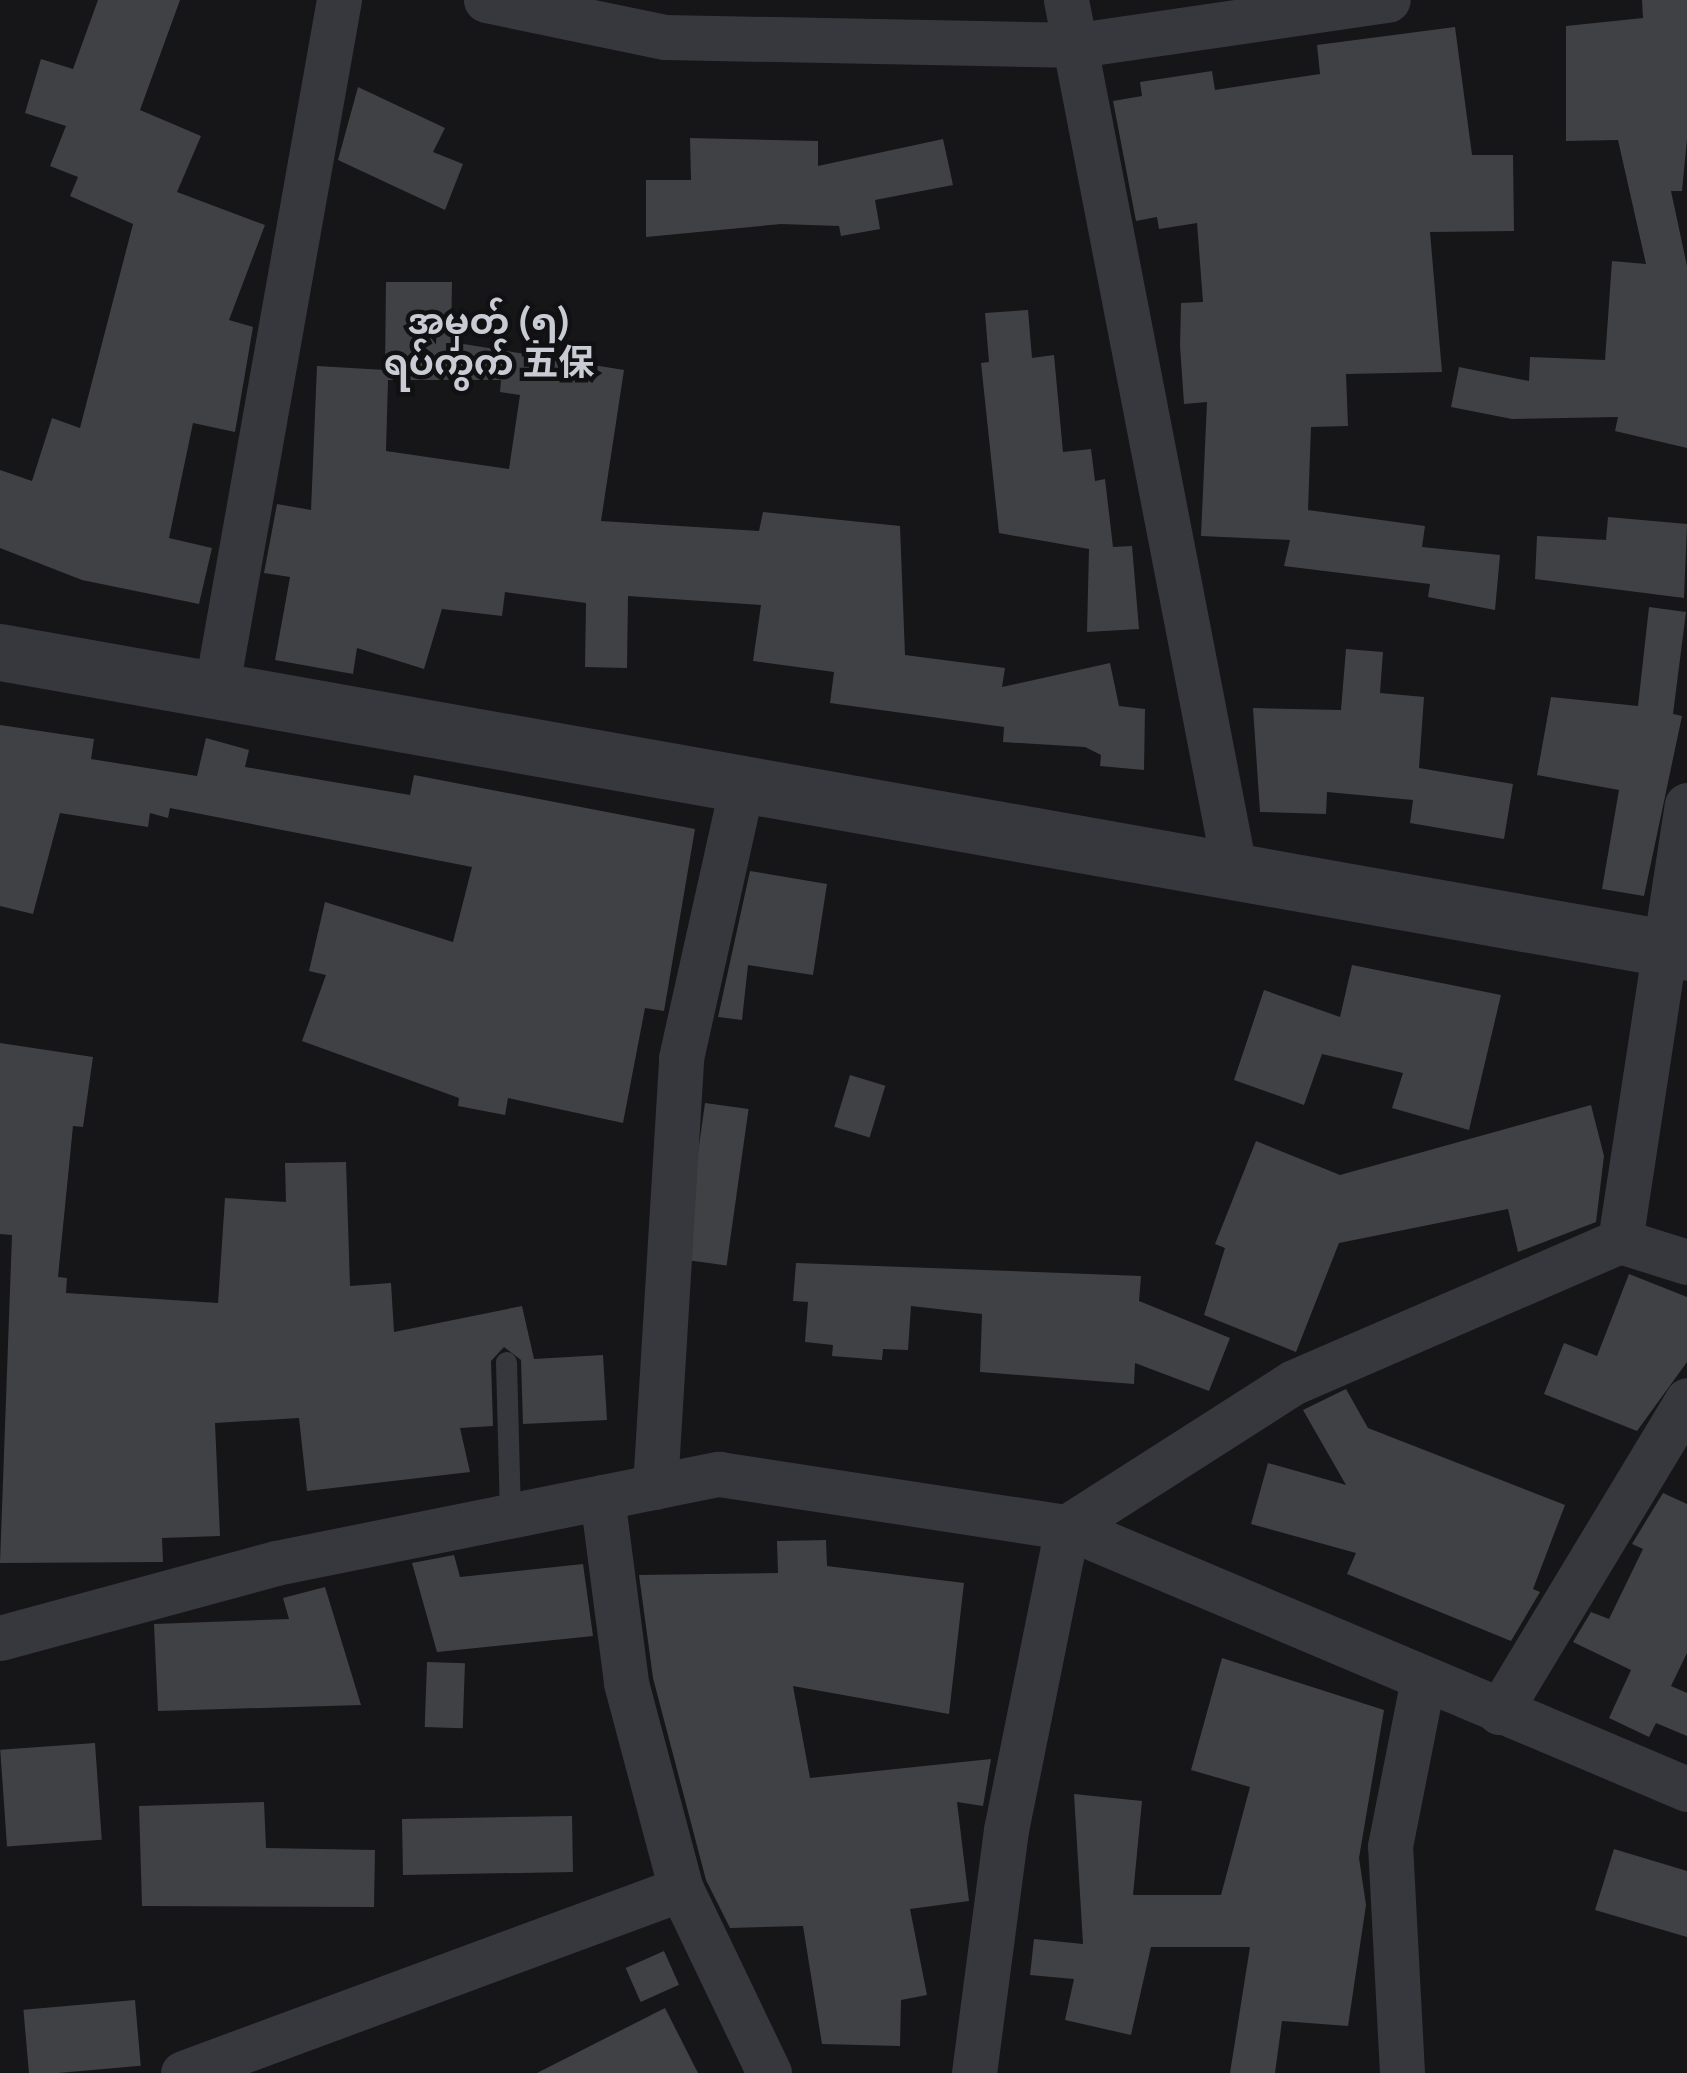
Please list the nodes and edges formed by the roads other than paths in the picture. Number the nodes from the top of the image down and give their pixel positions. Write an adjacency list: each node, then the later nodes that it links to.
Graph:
1 (339, 0): 8 (street)
2 (486, 0): 5 (street)
3 (1066, 0): 6 (street)
4 (1388, 0): 6 (street)
5 (664, 19): 6 (street)
6 (1078, 45): 11 (street)
7 (0, 652): 8 (street)
8 (216, 691): 9 (street)
9 (742, 784): 11 (street); 17 (street)
10 (1687, 805): 12 (street)
11 (1235, 873): 12 (street)
12 (1676, 951): 13 (street)
13 (1620, 1241): 14 (street); 20 (street)
14 (1687, 1262)
15 (506, 1362): 19 (lane)
16 (1687, 1400): 23 (street)
17 (655, 1487): 18 (street); 20 (street)
18 (602, 1497): 19 (street); 25 (street)
19 (510, 1516): 21 (street)
20 (1067, 1527): 22 (street); 28 (street)
21 (0, 1638)
22 (1424, 1680): 23 (street); 29 (street)
23 (1499, 1712): 24 (street)
24 (1687, 1789)
25 (681, 1889): 26 (street); 27 (street)
26 (183, 2073)
27 (769, 2073)
28 (974, 2073)
29 (1402, 2073)

